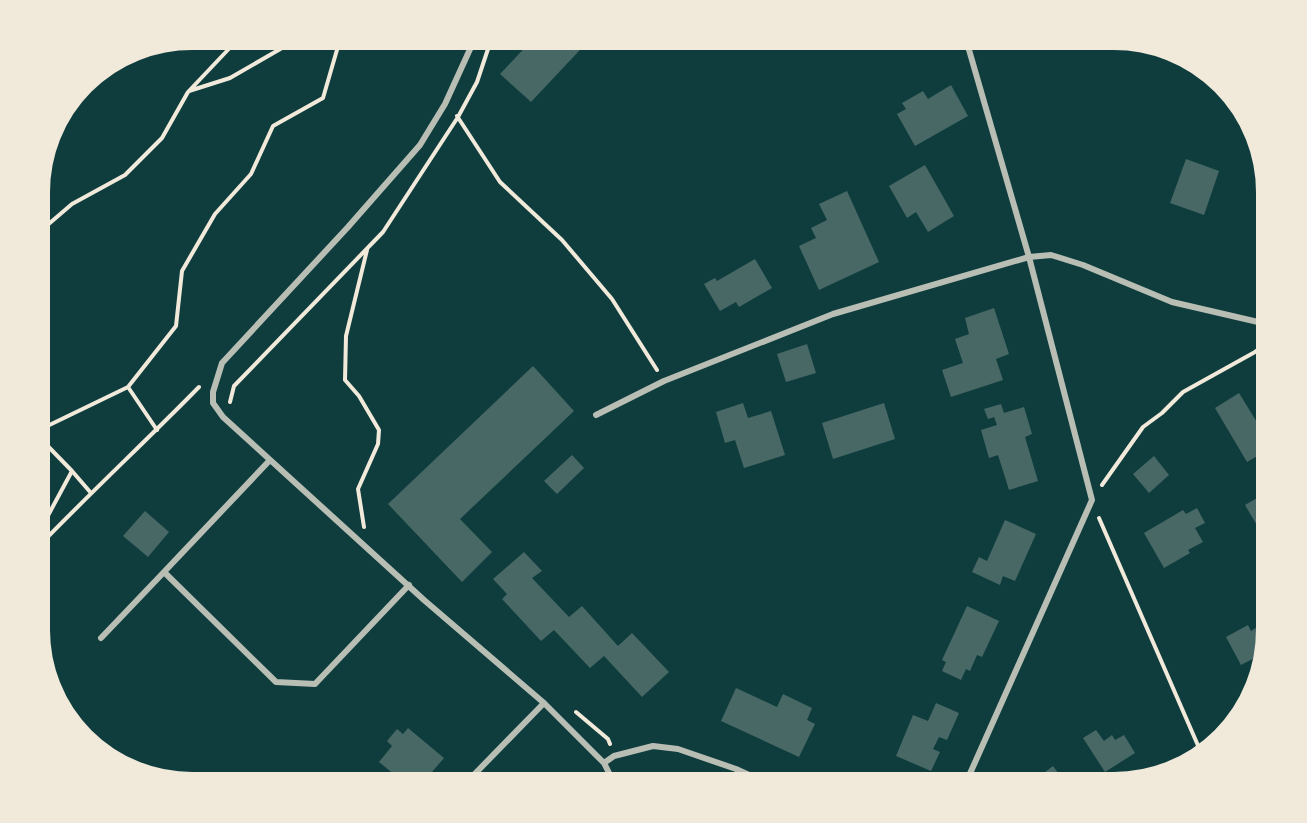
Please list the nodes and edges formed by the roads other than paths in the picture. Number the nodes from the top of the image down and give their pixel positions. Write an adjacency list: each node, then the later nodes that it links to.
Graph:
1 (471, 46): 6 (street)
2 (968, 46): 3 (street)
3 (1029, 257): 4 (street); 5 (street); 15 (street)
4 (1260, 322)
5 (596, 415)
6 (270, 460): 7 (street); 8 (street)
7 (164, 572): 8 (street); 9 (street)
8 (408, 585): 10 (street)
9 (101, 638)
10 (544, 703): 11 (street); 12 (street)
11 (604, 763): 13 (street); 14 (street)
12 (473, 776)
13 (610, 776)
14 (751, 776)
15 (969, 776)

